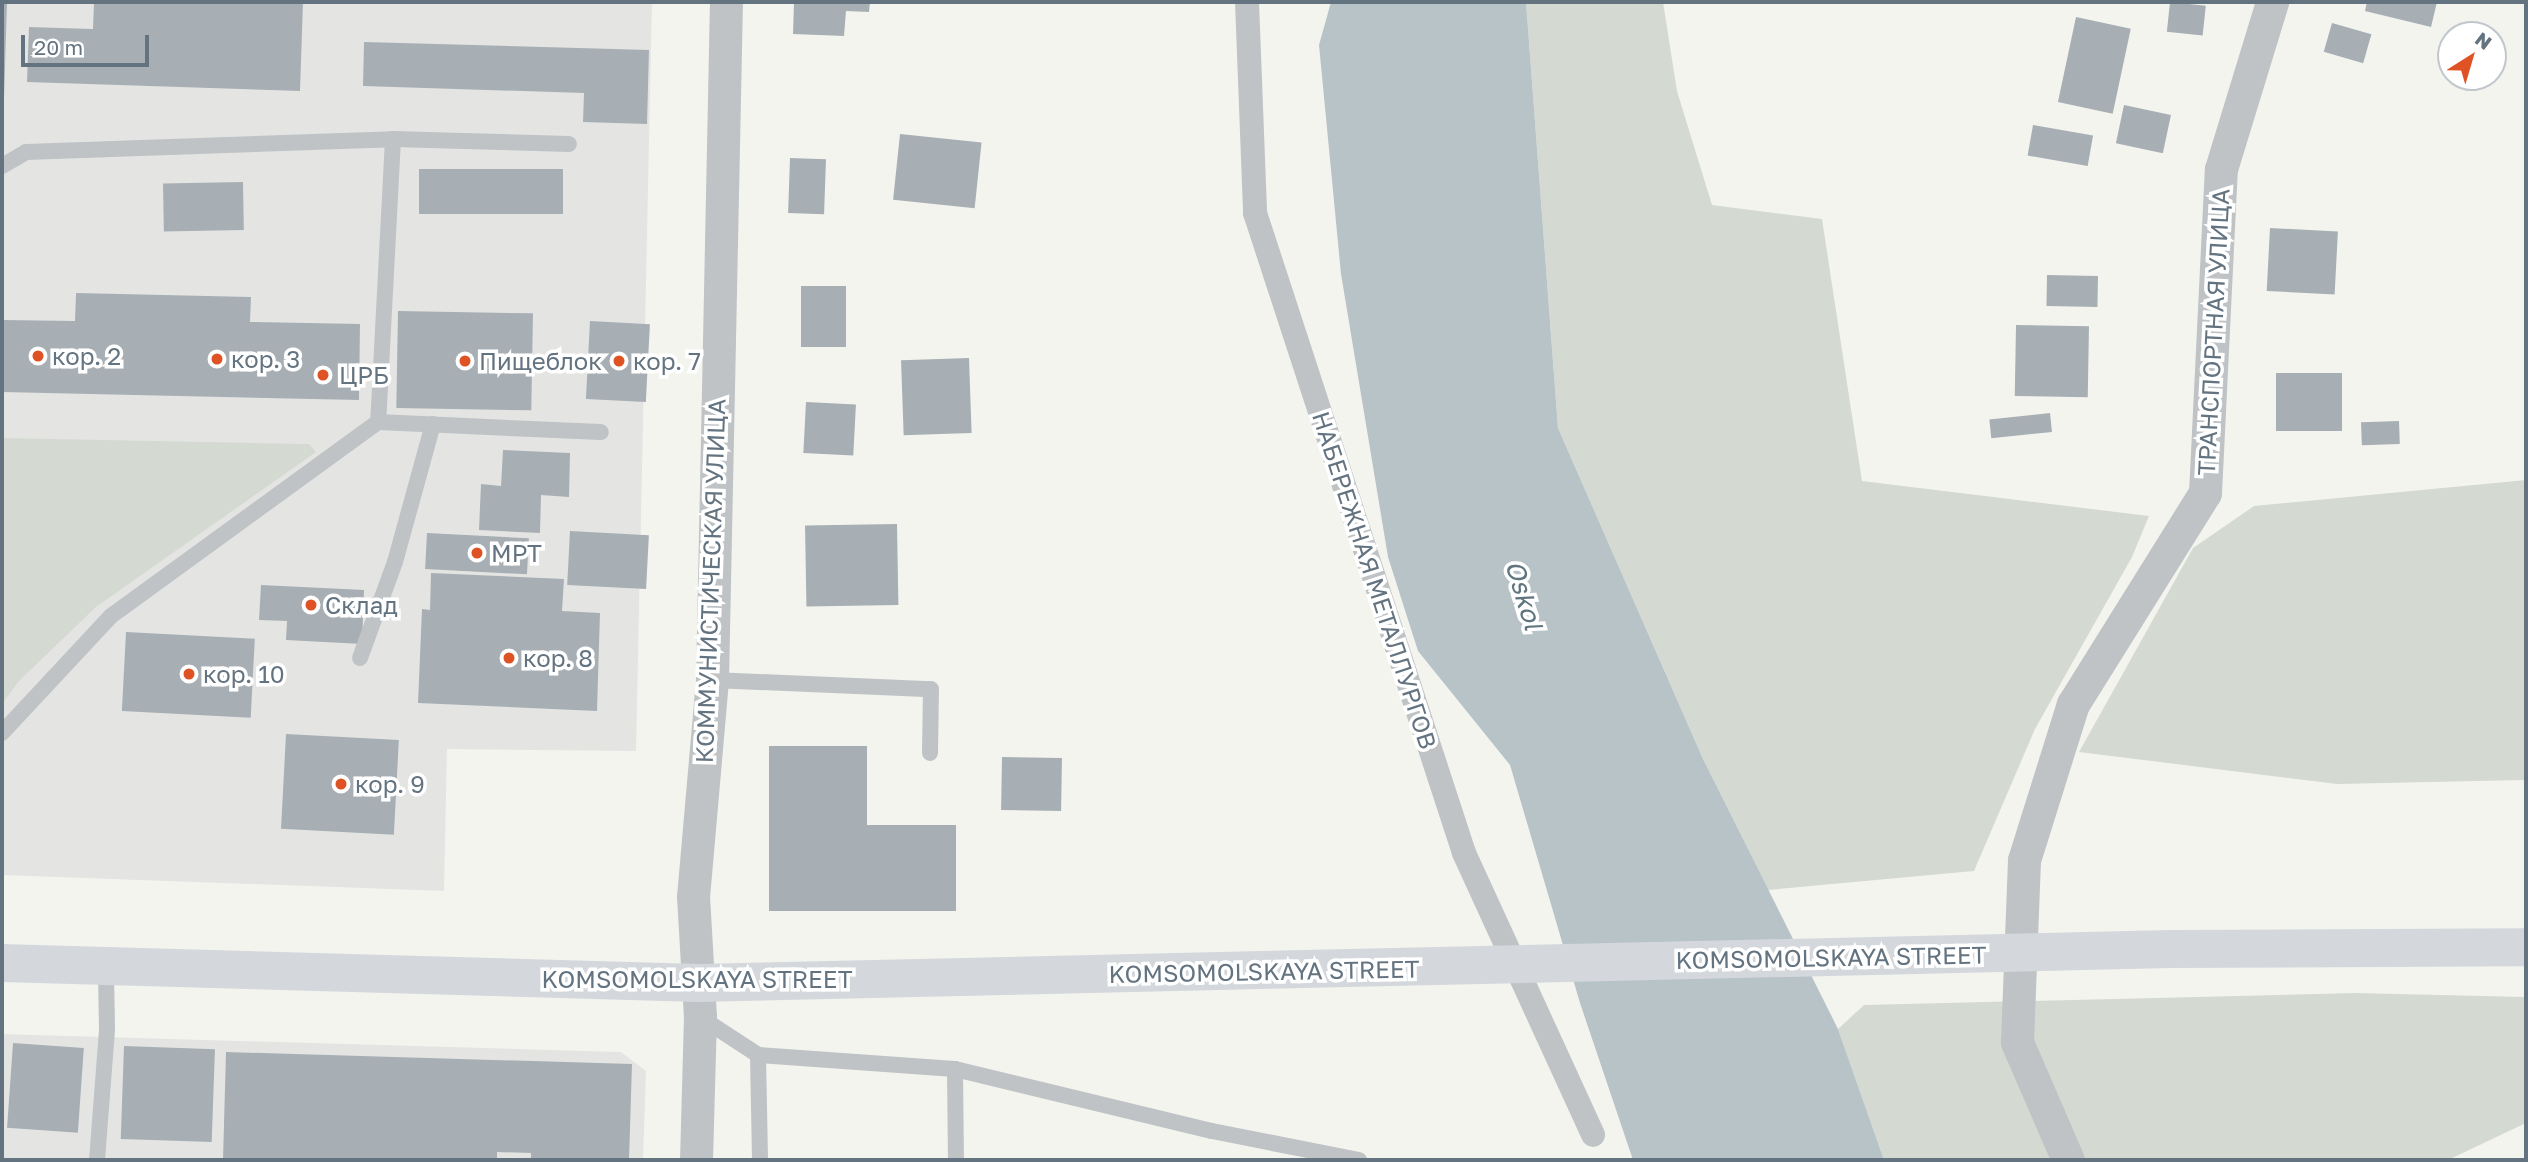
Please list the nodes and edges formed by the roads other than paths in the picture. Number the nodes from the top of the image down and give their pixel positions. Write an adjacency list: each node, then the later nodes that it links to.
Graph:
1 (726, 2): 11 (street, КОММУНИСТИЧЕСКАЯ УЛИЦА)
2 (1247, 2): 20 (street, НАБЕРЕЖНАЯ МЕТАЛЛУРГОВ)
3 (2272, 2): 26 (street, ТРАНСПОРТНАЯ УЛИЦА)
4 (393, 139): 5 (lane); 6 (lane); 7 (lane)
5 (569, 144)
6 (2, 166)
7 (378, 422): 8 (lane); 12 (lane)
8 (433, 424): 9 (lane); 10 (lane)
9 (601, 432)
10 (360, 658)
11 (712, 680): 13 (lane); 17 (street, КОММУНИСТИЧЕСКАЯ УЛИЦА)
12 (2, 733)
13 (930, 753)
14 (2526, 947): 17 (main road, KOMSOMOLSKAYA STREET)
15 (2, 963): 16 (main road, KOMSOMOLSKAYA STREET)
16 (106, 969): 17 (main road, KOMSOMOLSKAYA STREET); 21 (lane)
17 (700, 1000): 18 (lane); 22 (street, КОММУНИСТИЧЕСКАЯ УЛИЦА)
18 (758, 1055): 19 (lane); 23 (lane)
19 (955, 1069): 24 (lane); 25 (lane)
20 (1593, 1135)
21 (97, 1160)
22 (696, 1160)
23 (760, 1160)
24 (956, 1160)
25 (1359, 1160)
26 (2068, 1160)

